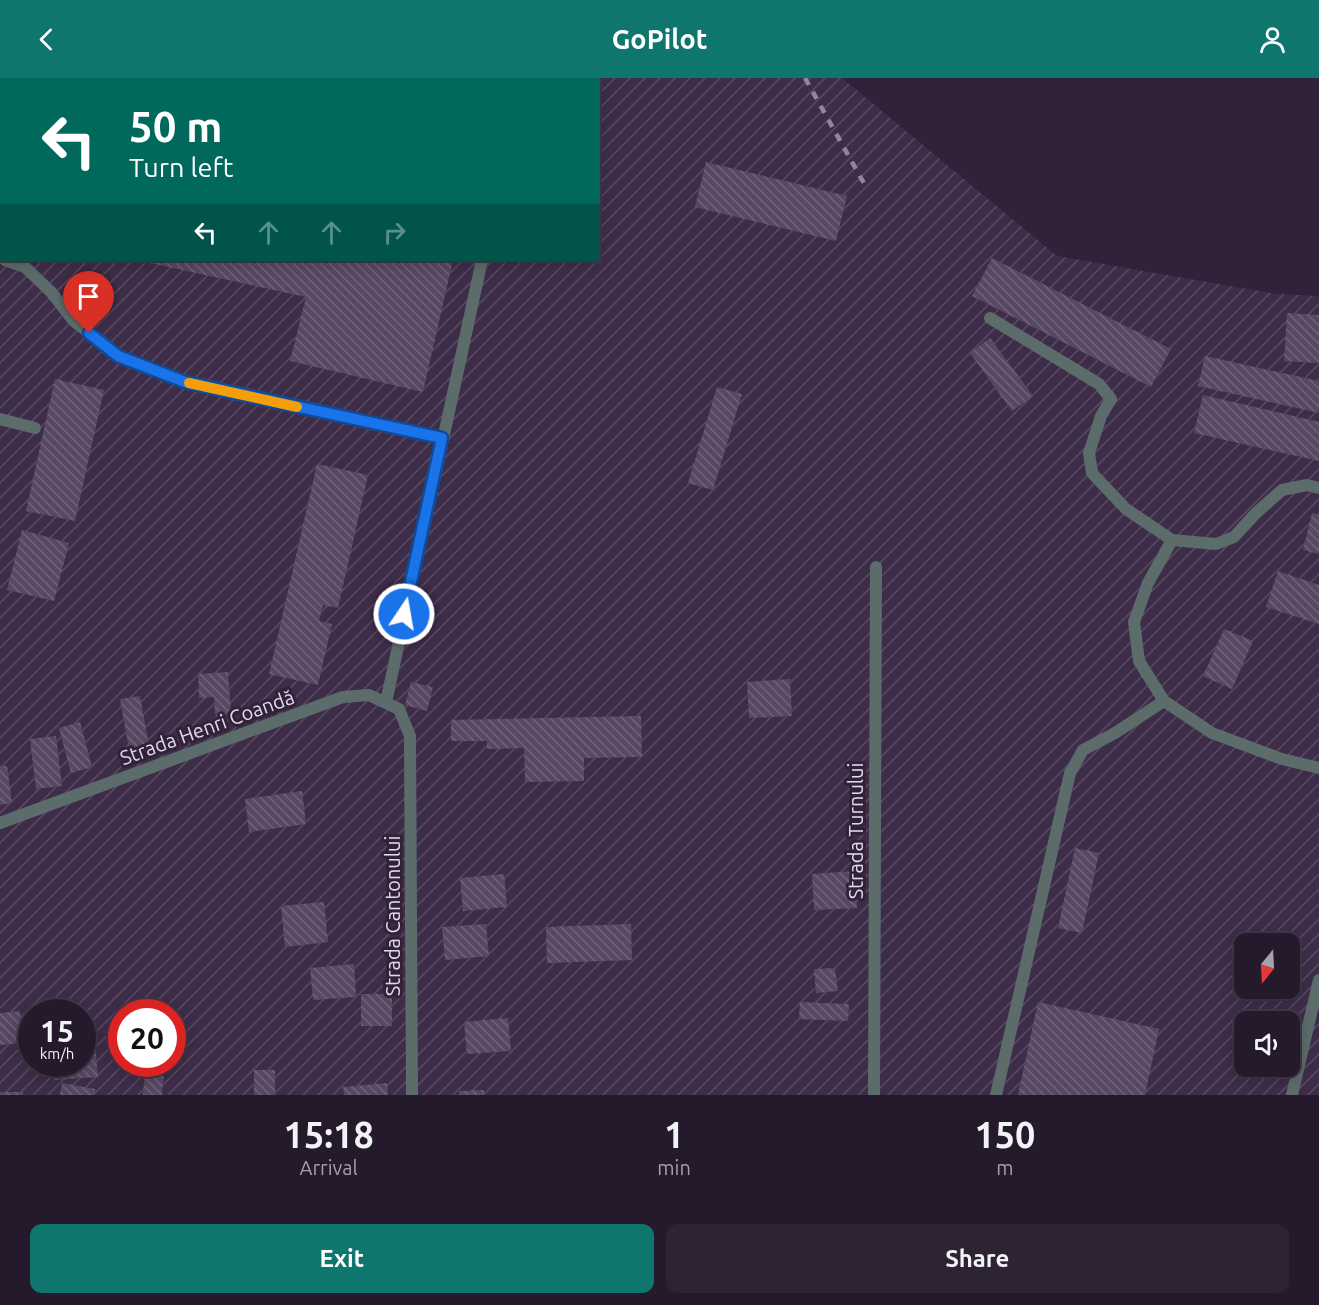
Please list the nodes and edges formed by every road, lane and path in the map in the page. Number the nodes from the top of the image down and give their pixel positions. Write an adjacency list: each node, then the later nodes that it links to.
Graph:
1 (482, 261): 6 (street)
2 (27, 263): 6 (street)
3 (990, 318): 8 (street)
4 (0, 419): 5 (street)
5 (35, 428)
6 (442, 438): 11 (street)
7 (1319, 488): 8 (street)
8 (1172, 540): 10 (street)
9 (876, 567): 16 (street, Strada Turnului)
10 (1164, 700): 12 (street); 17 (street)
11 (386, 702): 13 (street, Strada Henri Coandă); 15 (street, Strada Cantonului)
12 (1319, 768)
13 (0, 823)
14 (1319, 980): 18 (street)
15 (412, 1095)
16 (874, 1095)
17 (996, 1095)
18 (1292, 1095)

